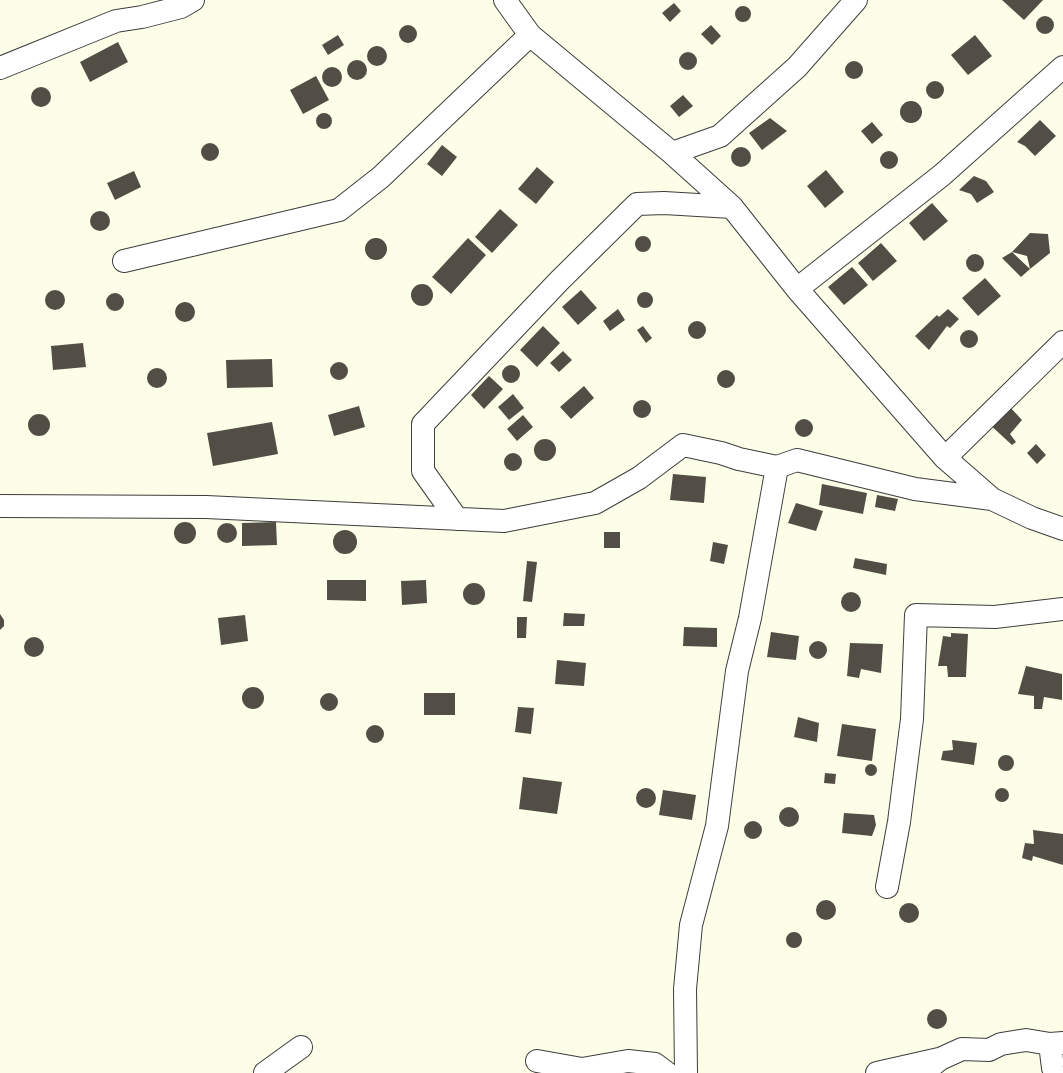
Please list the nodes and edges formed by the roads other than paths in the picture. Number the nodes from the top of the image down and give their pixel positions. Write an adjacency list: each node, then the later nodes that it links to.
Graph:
1 (193, 0): 6 (street)
2 (505, 0): 4 (street)
3 (856, 0): 7 (street)
4 (530, 35): 7 (street); 9 (street)
5 (1063, 67): 10 (street)
6 (0, 68)
7 (672, 153): 8 (street)
8 (732, 207): 10 (street); 16 (street)
9 (124, 261)
10 (796, 289): 12 (street)
11 (1063, 342): 12 (street)
12 (945, 458): 14 (street)
13 (777, 467): 14 (street); 16 (street); 26 (street)
14 (992, 500): 17 (street)
15 (0, 506): 16 (street)
16 (457, 519)
17 (1063, 529)
18 (1063, 609): 19 (street)
19 (887, 887)
20 (1056, 1043): 22 (street); 29 (street)
21 (301, 1047): 24 (street)
22 (940, 1059): 27 (street); 28 (street)
23 (537, 1061): 25 (street)
24 (265, 1073)
25 (667, 1073)
26 (686, 1073)
27 (878, 1073)
28 (923, 1073)
29 (1056, 1073)

